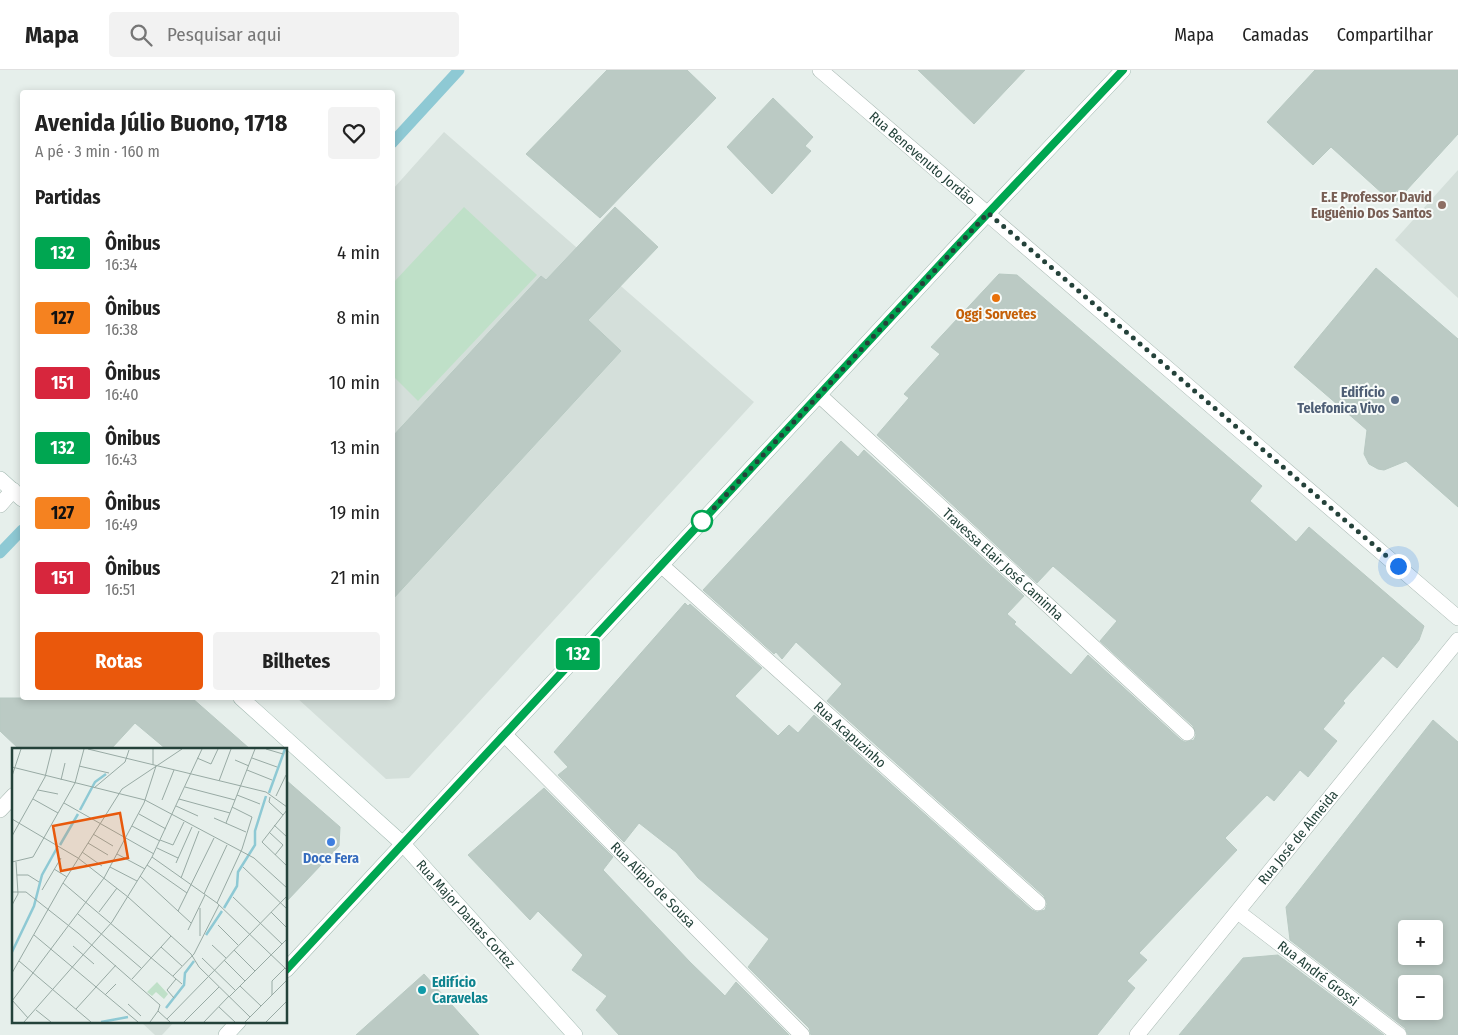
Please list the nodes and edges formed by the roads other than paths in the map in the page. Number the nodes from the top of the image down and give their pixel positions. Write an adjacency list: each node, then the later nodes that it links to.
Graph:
1 (820, 70): 3 (street, Rua Benevenuto Jordão)
2 (1123, 70): 3 (street)
3 (988, 213): 4 (street); 9 (street, Rua Benevenuto Jordão)
4 (819, 395): 8 (street); 12 (street, Travessa Elair José Caminha)
5 (0, 479): 6 (street)
6 (18, 495): 7 (street)
7 (0, 506)
8 (661, 565): 13 (street); 17 (street, Rua Acapuzinho)
9 (1458, 618)
10 (1458, 640): 18 (street, Rua José de Almeida)
11 (244, 700): 16 (street, Rua Major Dantas Cortez)
12 (1187, 733)
13 (504, 734): 16 (street); 23 (street, Rua Alípio de Sousa)
14 (12, 797): 15 (street)
15 (0, 810)
16 (403, 844): 19 (street); 22 (street, Rua Major Dantas Cortez)
17 (1038, 904)
18 (1238, 912): 24 (street, Rua José de Almeida); 25 (street, Rua André Grossi)
19 (288, 968)
20 (238, 1022): 21 (street)
21 (226, 1035)
22 (575, 1035)
23 (802, 1035)
24 (1137, 1035)
25 (1399, 1035)

